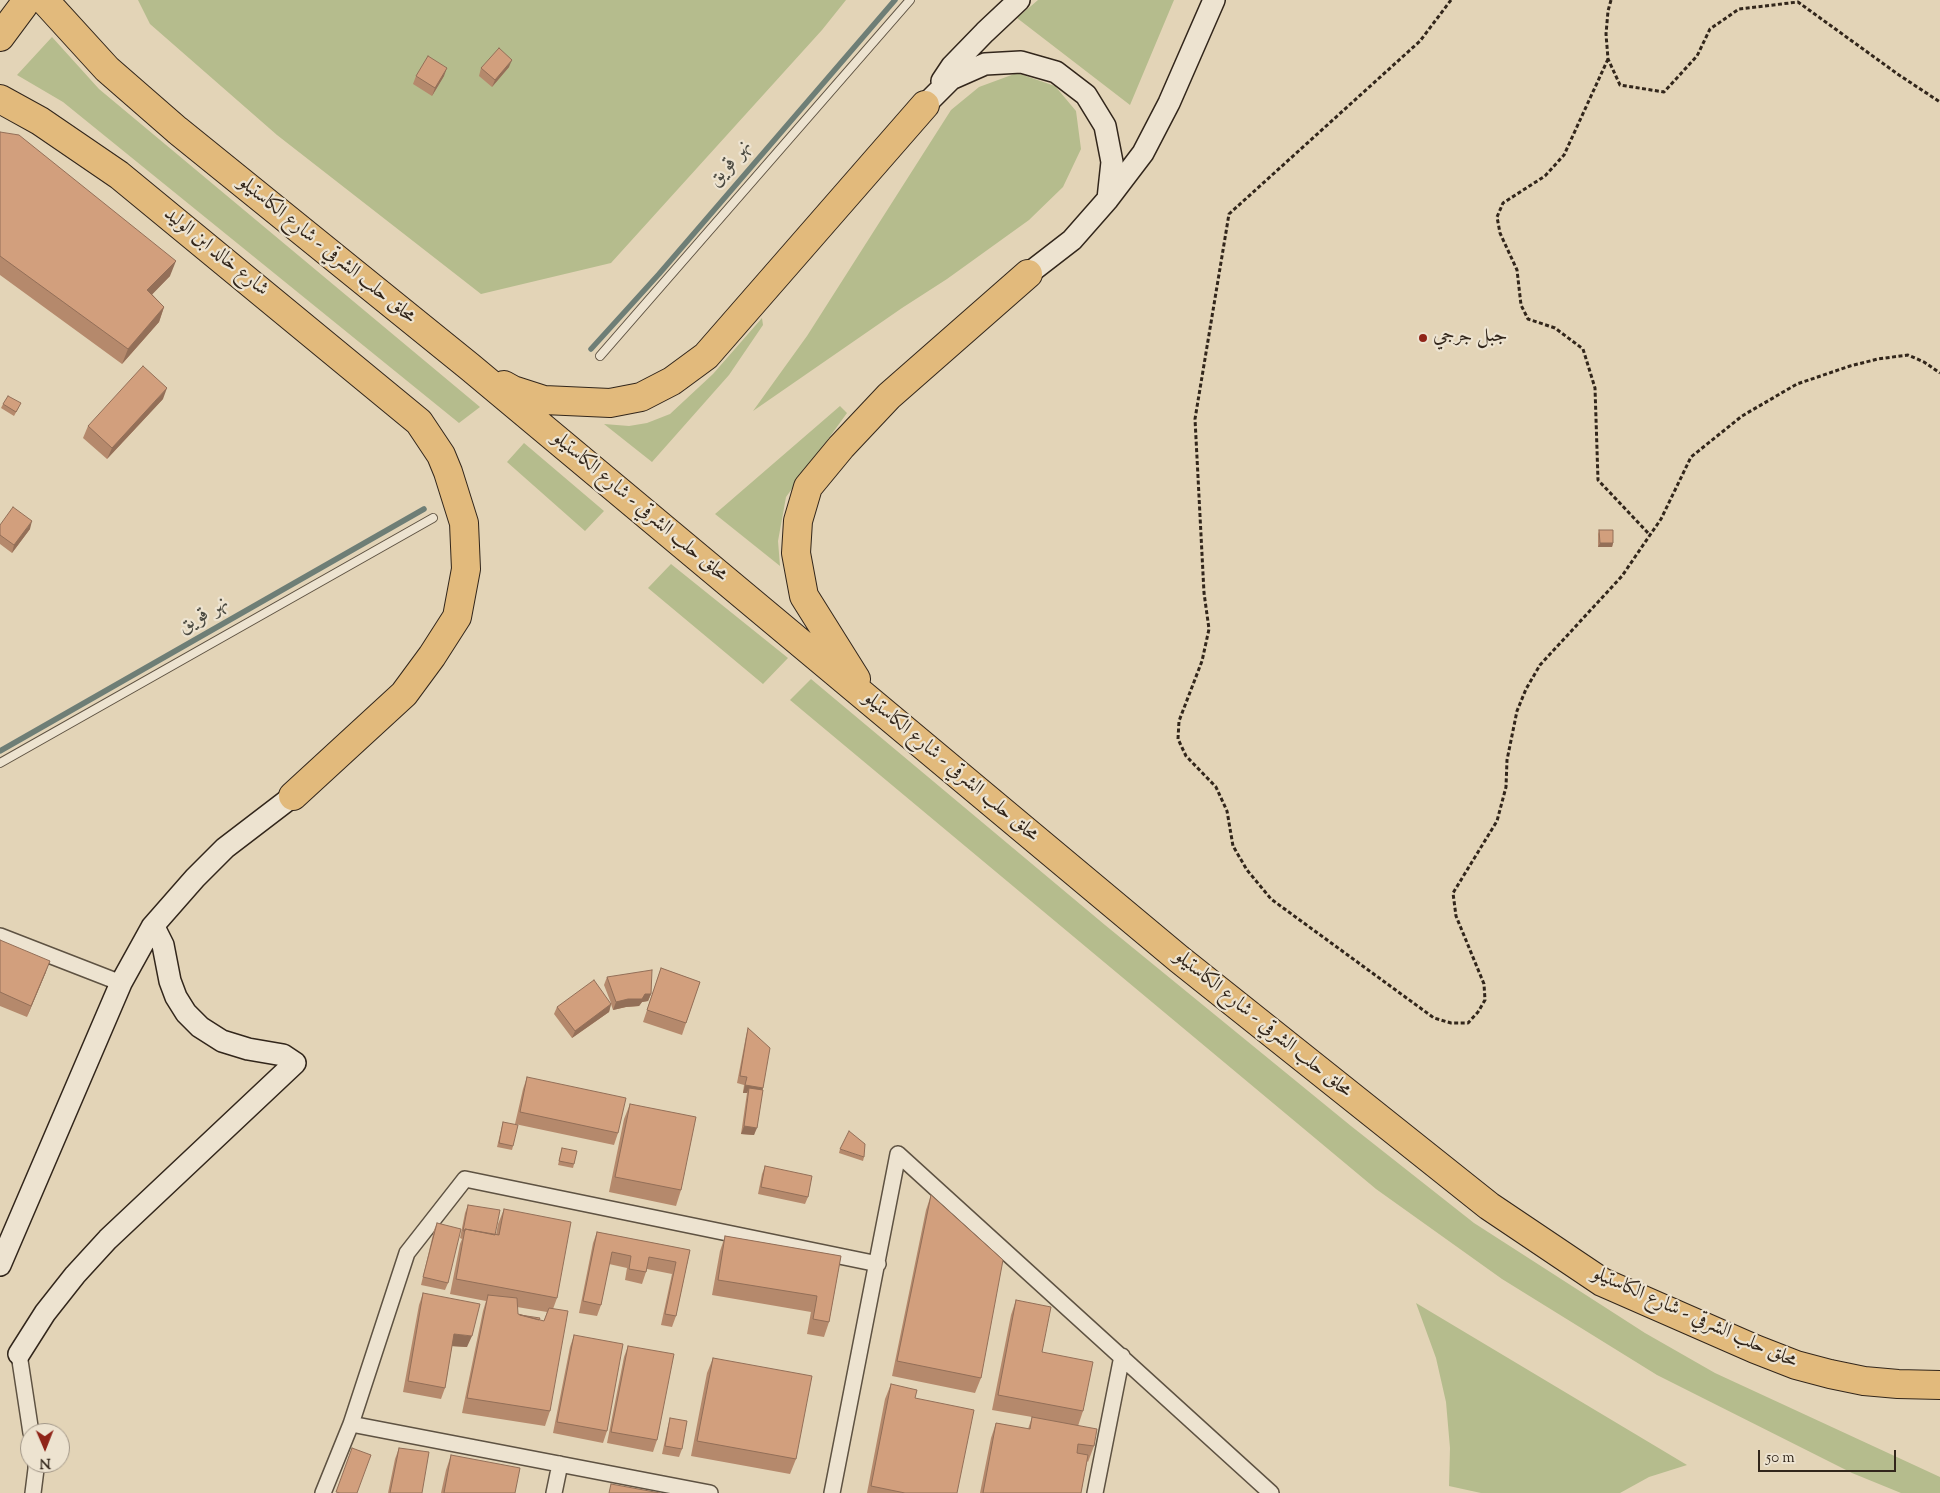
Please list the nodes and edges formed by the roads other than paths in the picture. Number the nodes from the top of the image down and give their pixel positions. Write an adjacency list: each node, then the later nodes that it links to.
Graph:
1 (26, 0): 6 (highway)
2 (44, 0): 12 (highway, محلق حلب الشرقي - شارع الكاستيلو)
3 (910, 0): 11 (lane)
4 (1019, 0): 8 (main road)
5 (1214, 0): 9 (main road)
6 (0, 37)
7 (0, 99): 16 (highway, شارع خالد ابن الوليد)
8 (925, 105): 9 (main road); 12 (highway)
9 (1108, 199): 10 (main road)
10 (1028, 274): 14 (highway)
11 (600, 356)
12 (470, 367): 14 (highway, محلق حلب الشرقي - شارع الكاستيلو)
13 (433, 518): 15 (lane)
14 (871, 701): 24 (highway, محلق حلب الشرقي - شارع الكاستيلو)
15 (0, 763)
16 (293, 796): 17 (main road)
17 (152, 927): 19 (main road); 22 (main road)
18 (0, 936): 19 (street)
19 (121, 983): 21 (main road)
20 (878, 1264): 23 (street); 26 (street); 33 (street)
21 (0, 1265)
22 (19, 1354): 25 (street)
23 (1122, 1356): 34 (street); 35 (street)
24 (1940, 1385)
25 (29, 1423)
26 (351, 1424): 27 (street); 30 (street)
27 (560, 1464): 31 (street); 32 (street)
28 (35, 1473): 29 (street)
29 (32, 1493)
30 (323, 1493)
31 (554, 1493)
32 (710, 1493)
33 (832, 1493)
34 (1095, 1493)
35 (1271, 1493)

